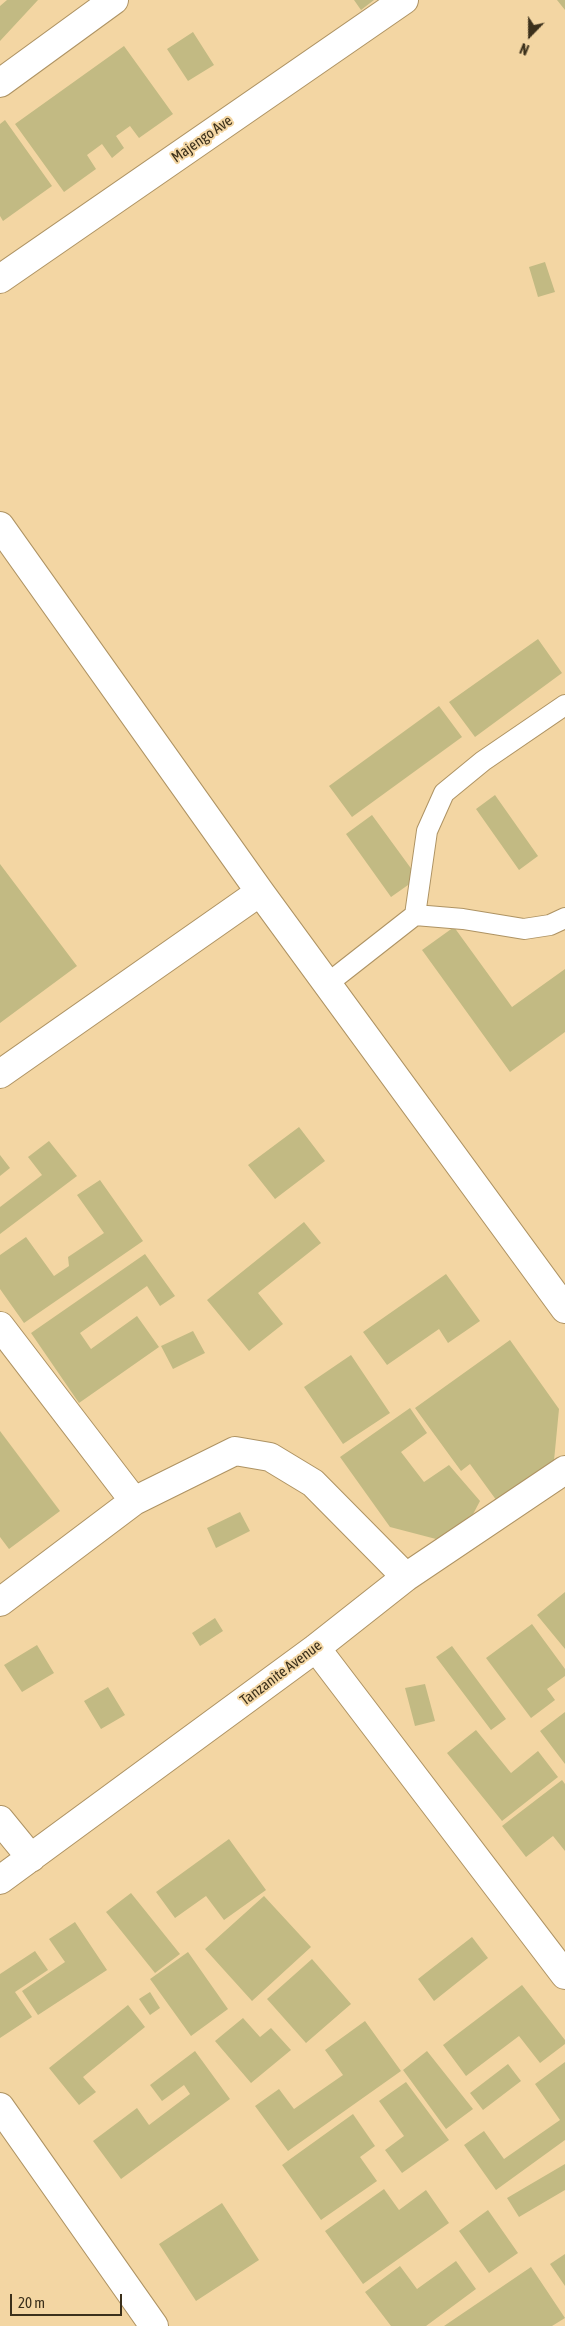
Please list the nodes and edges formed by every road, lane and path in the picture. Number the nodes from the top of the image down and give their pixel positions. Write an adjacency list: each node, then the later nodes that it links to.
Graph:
1 (114, 0): 3 (street)
2 (404, 0): 4 (street, Majengo Ave)
3 (0, 83)
4 (0, 279)
5 (0, 526): 7 (street)
6 (565, 705): 8 (lane)
7 (260, 892): 10 (street); 11 (street)
8 (414, 915): 9 (lane); 10 (lane)
9 (565, 918)
10 (327, 984): 12 (street)
11 (0, 1074)
12 (565, 1309)
13 (4, 1338): 15 (street)
14 (565, 1470): 16 (street, Tanzanite Avenue)
15 (134, 1501): 16 (street); 17 (street)
16 (406, 1577): 18 (street, Tanzanite Avenue)
17 (0, 1602)
18 (316, 1648): 20 (street, Tanzanite Avenue); 22 (street)
19 (0, 1820): 20 (street)
20 (30, 1858): 21 (street, Tanzanite Avenue)
21 (0, 1880)
22 (565, 1975)
23 (0, 2107): 24 (street)
24 (154, 2326)

